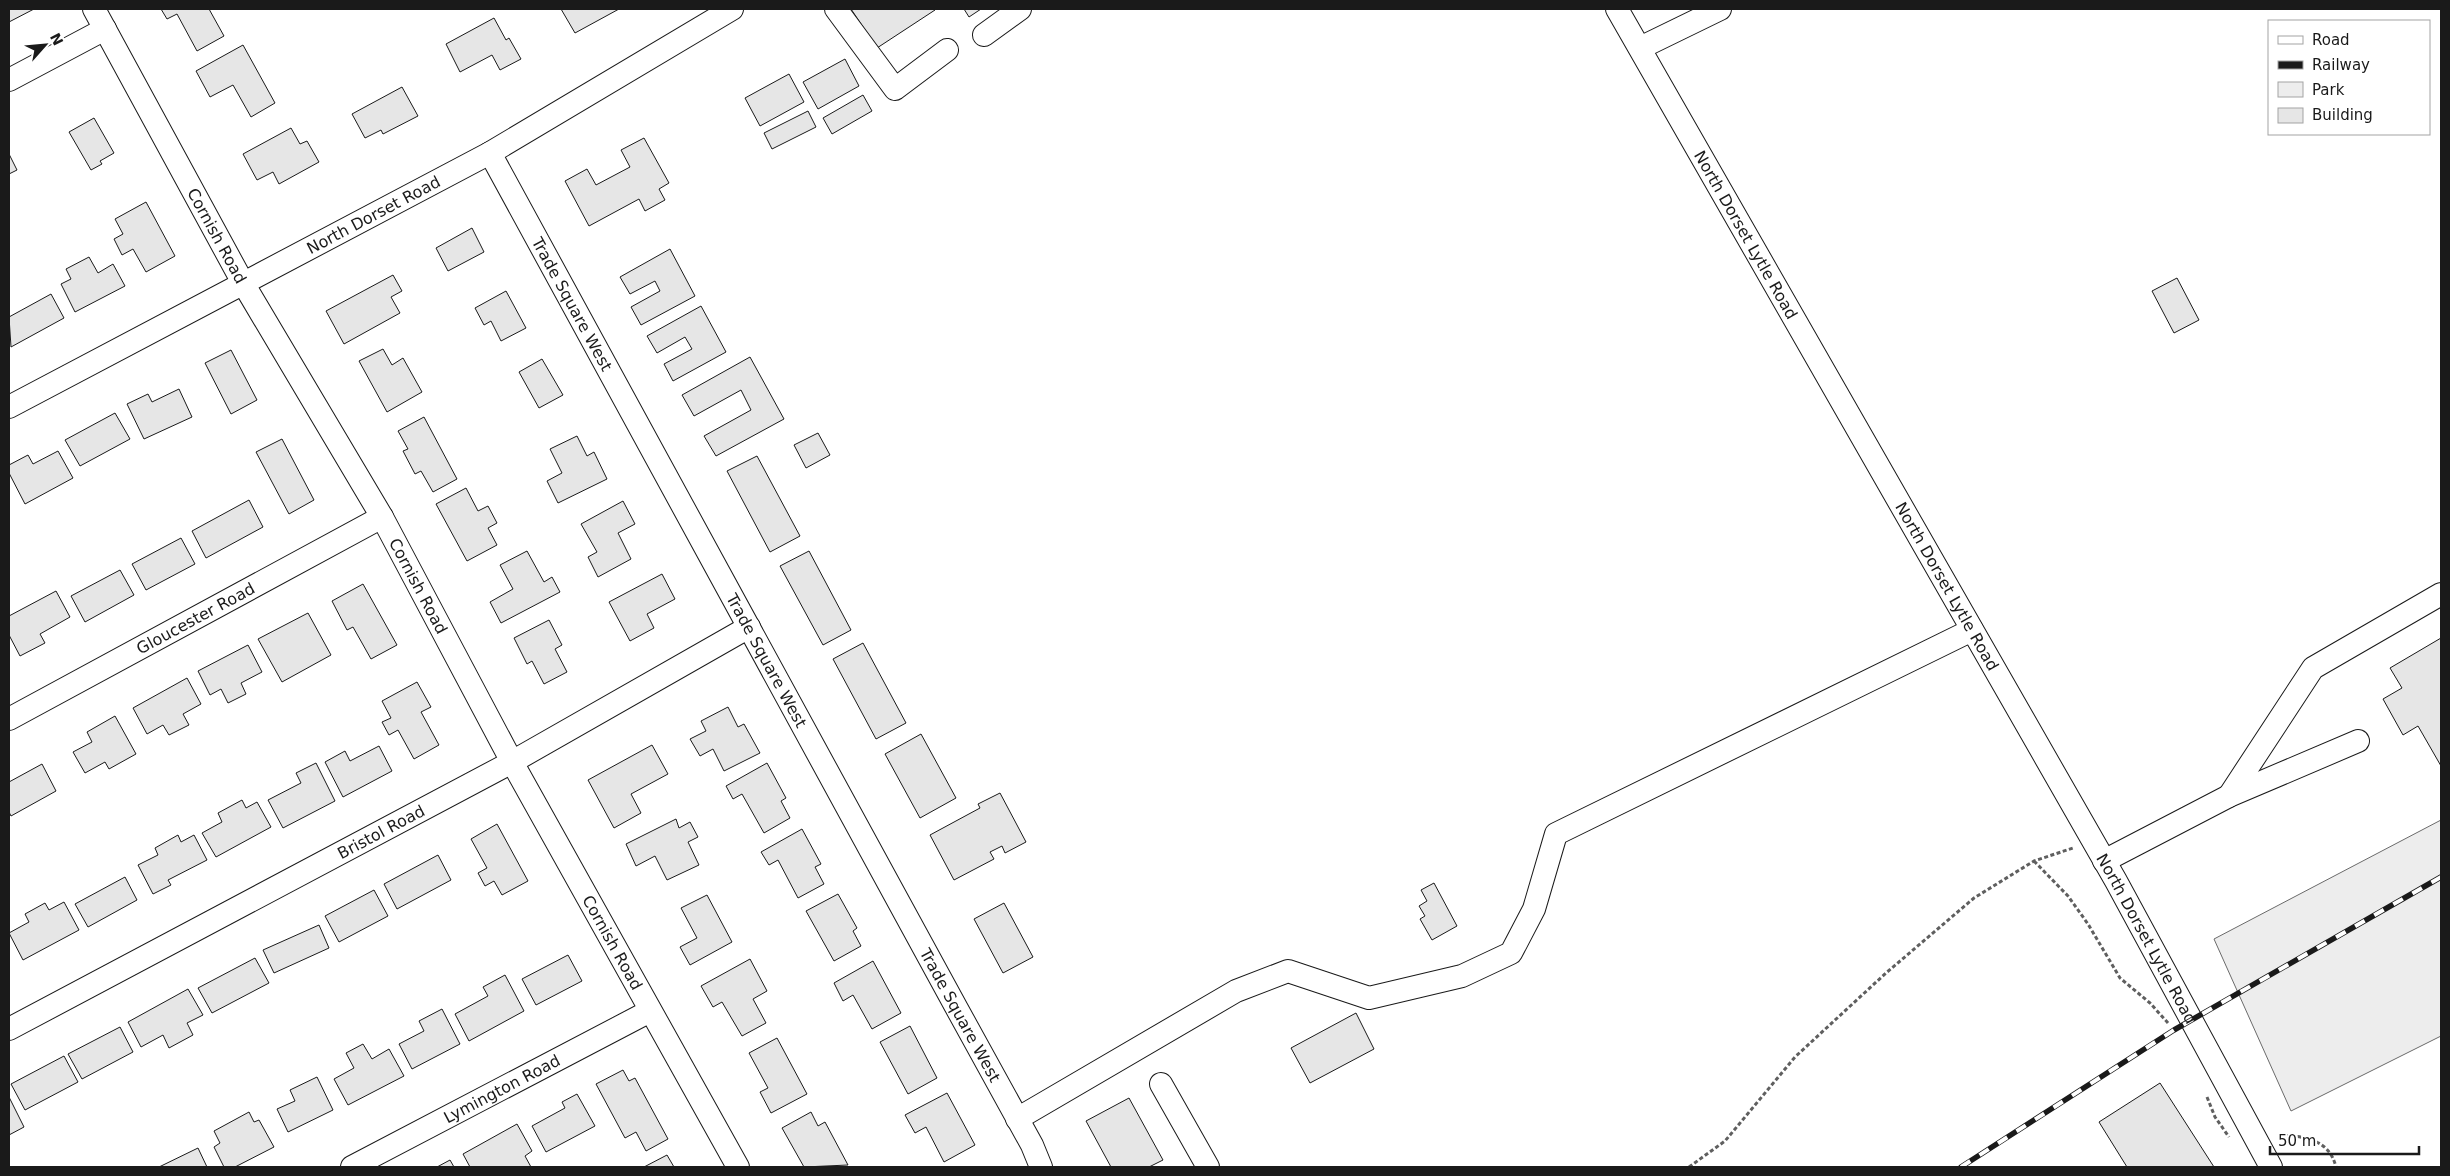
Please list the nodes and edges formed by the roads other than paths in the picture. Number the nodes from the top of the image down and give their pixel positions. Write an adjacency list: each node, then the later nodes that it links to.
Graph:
1 (94, 9): 7 (street, Cornish Road)
2 (732, 9): 12 (street, North Dorset Road)
3 (836, 9): 10 (street)
4 (1020, 9): 8 (street)
5 (1617, 9): 9 (street, North Dorset Lytle Road)
6 (1720, 9): 9 (street)
7 (105, 29): 11 (street); 13 (street, Cornish Road)
8 (984, 35)
9 (1640, 48): 18 (street, North Dorset Lytle Road)
10 (947, 50)
11 (9, 80)
12 (490, 153): 13 (street, North Dorset Road); 17 (street, Trade Square West)
13 (243, 283): 14 (street, North Dorset Road); 15 (street, Cornish Road)
14 (9, 407)
15 (382, 516): 19 (street, Gloucester Road); 21 (street, Cornish Road)
16 (2441, 594): 22 (street)
17 (749, 627): 21 (street, Bristol Road); 27 (street, Trade Square West)
18 (1972, 630): 23 (street, North Dorset Lytle Road); 27 (street)
19 (9, 719)
20 (2358, 741): 22 (street)
21 (512, 762): 24 (street, Cornish Road); 25 (street, Bristol Road)
22 (2228, 796): 23 (street)
23 (2099, 852): 32 (street, North Dorset Lytle Road)
24 (650, 1011): 28 (street, Lymington Road); 29 (street, Cornish Road)
25 (9, 1029)
26 (1161, 1084): 31 (street)
27 (1017, 1119): 30 (street, Trade Square West)
28 (352, 1167)
29 (738, 1167)
30 (1041, 1167)
31 (1208, 1167)
32 (2271, 1167)

